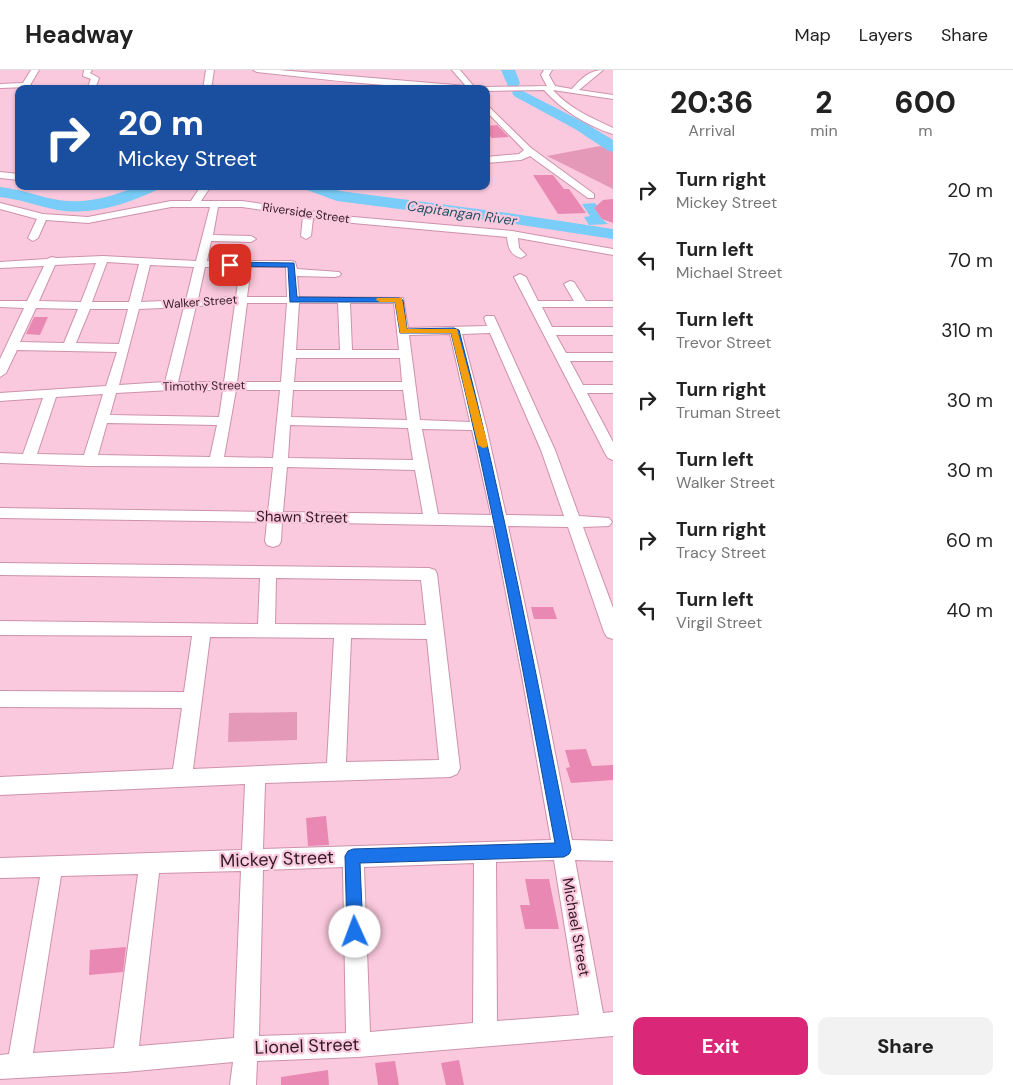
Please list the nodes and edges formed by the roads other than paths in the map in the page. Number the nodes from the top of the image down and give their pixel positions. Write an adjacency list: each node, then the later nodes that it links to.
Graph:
1 (35, 70): 12 (street)
2 (88, 70): 13 (street)
3 (210, 70): 14 (street)
4 (257, 70): 9 (street)
5 (456, 70): 17 (street)
6 (548, 70): 19 (street)
7 (600, 70): 21 (street)
8 (366, 73): 10 (street)
9 (335, 78): 10 (street); 15 (street)
10 (373, 82): 16 (street)
11 (15, 85): 18 (street)
12 (26, 85)
13 (92, 85)
14 (208, 85)
15 (337, 85)
16 (415, 85)
17 (468, 85)
18 (0, 86)
19 (549, 88): 20 (street); 21 (street); 24 (street)
20 (490, 89)
21 (575, 90): 22 (street)
22 (613, 97)
23 (490, 110): 25 (street)
24 (613, 131)
25 (528, 150): 26 (street); 30 (street)
26 (490, 160)
27 (0, 175): 28 (street)
28 (15, 177)
29 (203, 190): 31 (street)
30 (592, 196)
31 (195, 203): 33 (street, Riverside Street); 35 (street, Riverside Street)
32 (0, 206): 35 (street, Riverside Street)
33 (308, 213): 36 (street, Riverside Street); 39 (street)
34 (251, 214): 41 (street)
35 (43, 217): 40 (street)
36 (382, 222): 37 (street); 38 (street, Riverside Street)
37 (383, 234)
38 (512, 234): 43 (street, Riverside Street); 44 (street)
39 (306, 236)
40 (33, 238)
41 (206, 238): 42 (street); 48 (street)
42 (251, 239)
43 (613, 252)
44 (520, 255)
45 (103, 259): 46 (street); 47 (street); 65 (street)
46 (52, 260): 49 (street); 60 (street)
47 (145, 261): 48 (street); 66 (street)
48 (199, 264): 50 (street); 61 (street)
49 (0, 265)
50 (246, 265): 51 (street); 55 (street)
51 (291, 268): 52 (street); 56 (street)
52 (335, 274)
53 (520, 277): 62 (street)
54 (570, 284): 63 (street)
55 (240, 300): 56 (street, Walker Street); 61 (street, Walker Street); 80 (street)
56 (293, 300): 57 (street, Walker Street); 74 (street)
57 (344, 300): 58 (street, Walker Street); 76 (street)
58 (399, 300): 69 (street)
59 (0, 304): 60 (street, Walker Street)
60 (32, 304): 65 (street, Walker Street); 71 (street)
61 (190, 304): 66 (street, Walker Street); 81 (street)
62 (534, 304): 63 (street); 70 (street)
63 (582, 304): 64 (street)
64 (613, 304)
65 (84, 305): 66 (street, Walker Street); 72 (street)
66 (135, 306): 73 (street)
67 (454, 330): 69 (street); 95 (street, Michael Street); 107 (street)
68 (613, 330): 70 (street)
69 (403, 332): 75 (street)
70 (548, 332): 78 (street)
71 (13, 346): 72 (street); 79 (street)
72 (69, 347): 73 (street)
73 (124, 348): 84 (street)
74 (290, 354): 76 (street); 82 (street)
75 (405, 354): 76 (street); 83 (street)
76 (346, 355)
77 (613, 357): 78 (street)
78 (562, 358): 85 (street)
79 (0, 373)
80 (230, 385): 81 (street, Timothy Street); 82 (street, Timothy Street); 90 (street)
81 (171, 386): 84 (street, Timothy Street)
82 (287, 386): 83 (street, Timothy Street); 91 (street)
83 (409, 386): 94 (street)
84 (112, 389): 87 (street, Timothy Street); 89 (street)
85 (578, 389): 86 (street); 92 (street)
86 (613, 389)
87 (51, 394): 88 (street, Timothy Street); 98 (street)
88 (0, 397)
89 (102, 419): 90 (street); 99 (street)
90 (225, 421): 100 (street)
91 (285, 422): 94 (street); 101 (street)
92 (596, 423): 93 (street); 96 (street)
93 (613, 423)
94 (414, 425): 95 (street); 102 (street)
95 (479, 426): 106 (street, Michael Street)
96 (613, 455)
97 (0, 458): 98 (street)
98 (28, 459): 99 (street)
99 (89, 461): 100 (street)
100 (216, 462): 101 (street)
101 (282, 464): 102 (street); 104 (street)
102 (421, 465): 105 (street)
103 (0, 513): 104 (street, Shawn Street)
104 (276, 517): 105 (street, Shawn Street); 109 (street)
105 (431, 519): 106 (street, Shawn Street)
106 (499, 520): 107 (street, Shawn Street); 124 (street, Michael Street)
107 (574, 521): 108 (street, Shawn Street); 117 (street)
108 (604, 522)
109 (273, 541)
110 (0, 569): 111 (street)
111 (268, 572): 114 (street); 116 (street)
112 (0, 628): 113 (street)
113 (202, 630): 114 (street); 119 (street)
114 (266, 631): 115 (street)
115 (342, 631): 116 (street); 120 (street)
116 (435, 632): 120 (street)
117 (613, 632)
118 (0, 699): 119 (street)
119 (192, 700): 122 (street)
120 (336, 771): 121 (street)
121 (254, 774): 122 (street); 128 (street)
122 (182, 777): 123 (street)
123 (0, 786)
124 (564, 850): 125 (street, Mickey Street); 126 (street, Mickey Street); 132 (street, Michael Street)
125 (613, 850)
126 (485, 852): 127 (street, Mickey Street); 133 (street)
127 (353, 856): 128 (street, Mickey Street); 134 (street)
128 (253, 860): 129 (street, Mickey Street); 135 (street)
129 (150, 863): 130 (street, Mickey Street); 136 (street)
130 (52, 867): 131 (street, Mickey Street); 137 (street)
131 (0, 868)
132 (603, 1024): 133 (street, Lionel Street)
133 (485, 1033): 134 (street, Lionel Street)
134 (358, 1044): 135 (street, Lionel Street)
135 (246, 1048): 136 (street, Lionel Street); 138 (street)
136 (125, 1060): 137 (street, Lionel Street)
137 (10, 1067)
138 (242, 1085)

